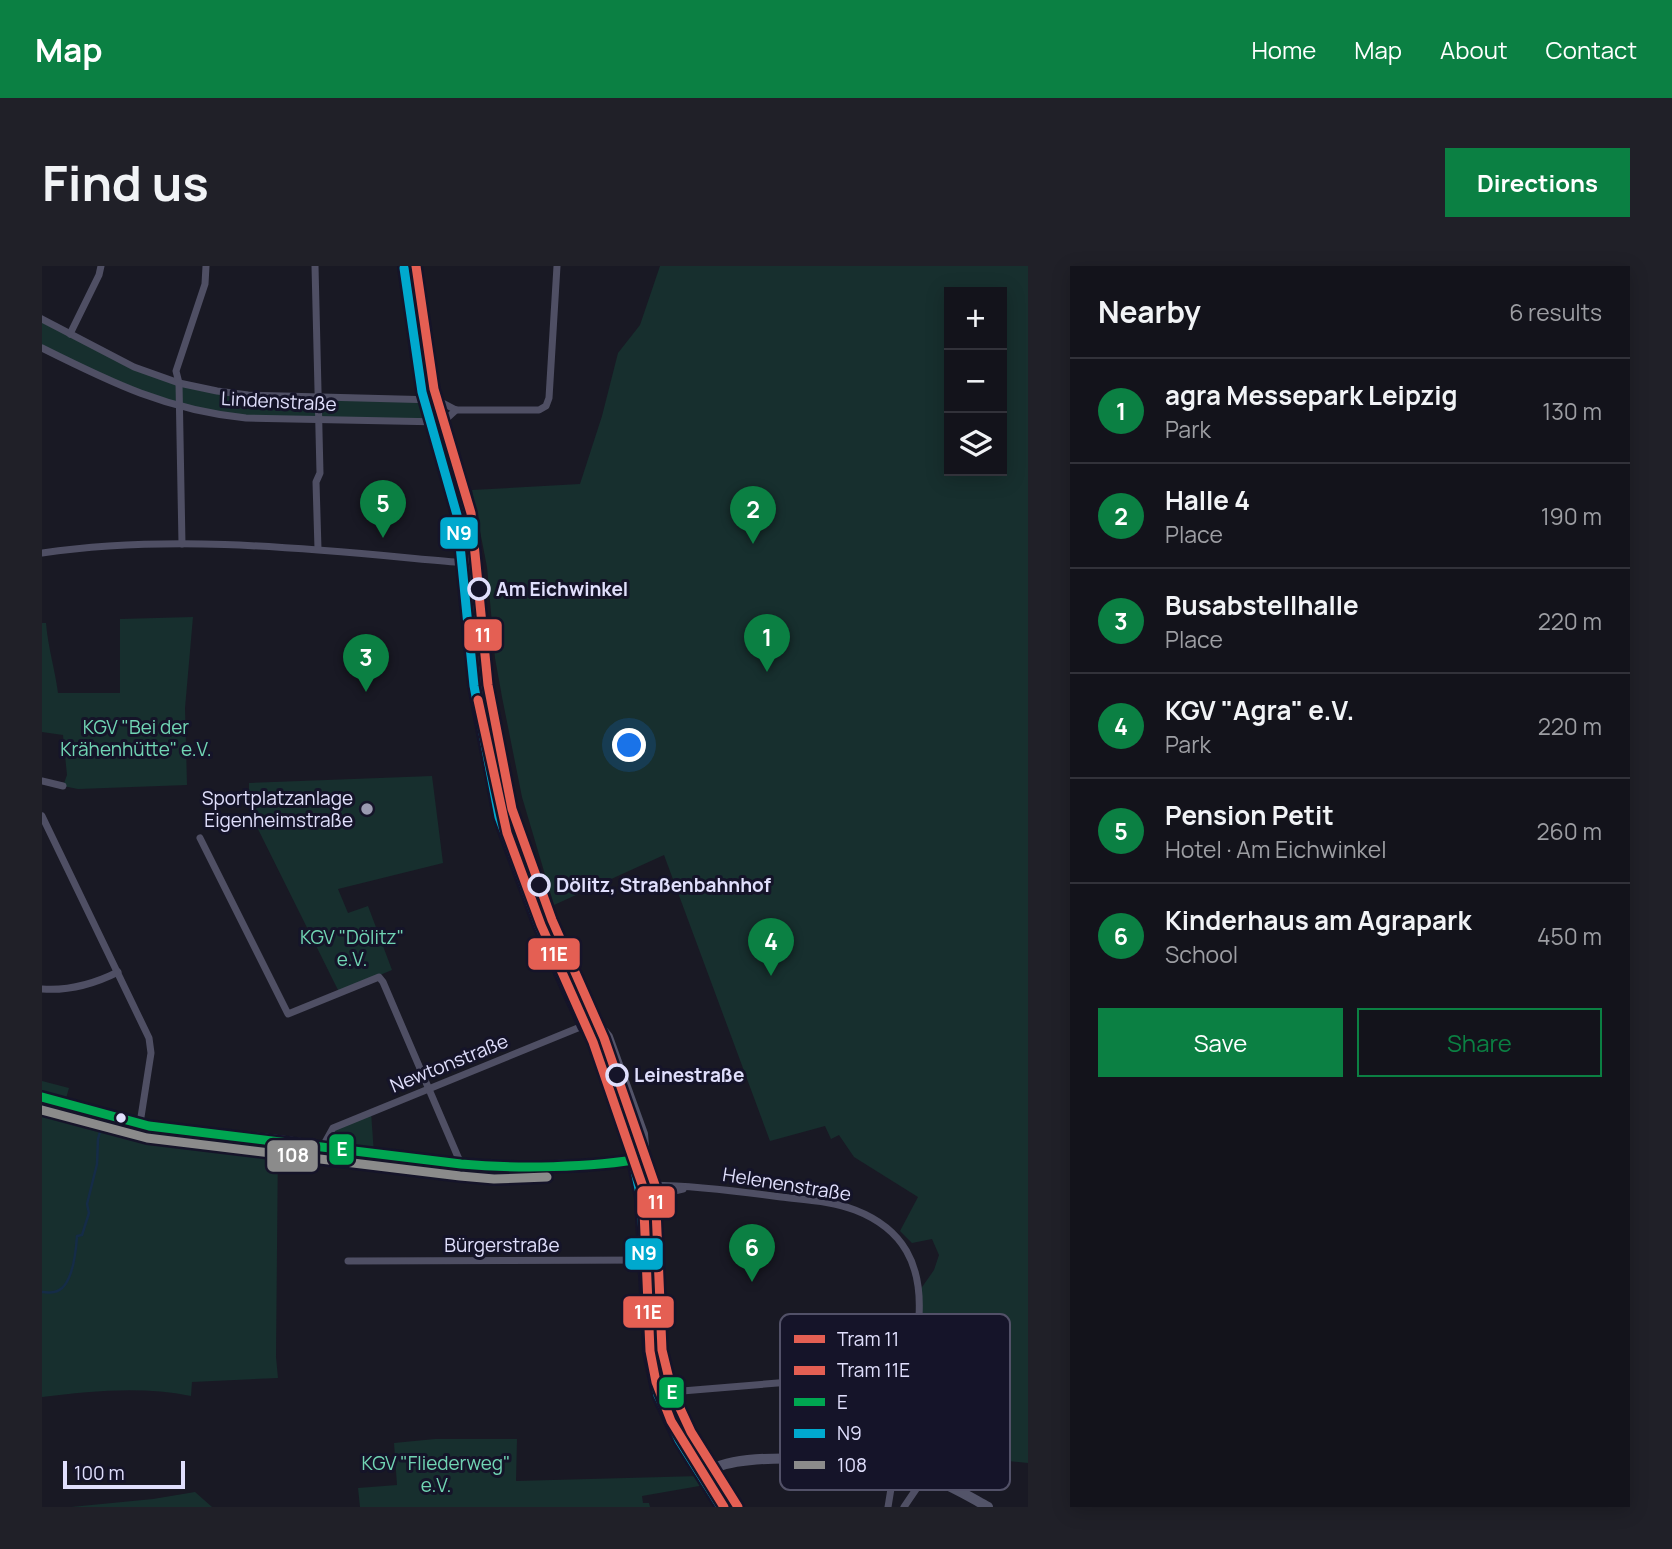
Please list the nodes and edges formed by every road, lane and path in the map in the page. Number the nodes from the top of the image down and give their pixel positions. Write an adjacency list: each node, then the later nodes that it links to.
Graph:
1 (101, 266): 7 (street)
2 (206, 266): 9 (street)
3 (315, 266): 10 (street)
4 (416, 266): 11 (main road)
5 (557, 266): 13 (street)
6 (42, 319): 7 (street, Lindenstraße)
7 (70, 334): 9 (street, Lindenstraße)
8 (42, 348): 12 (street, Lindenstraße)
9 (179, 383): 10 (street, Lindenstraße); 12 (street)
10 (318, 397): 11 (street, Lindenstraße); 14 (street)
11 (438, 400): 13 (street); 15 (main road)
12 (179, 407): 14 (street, Lindenstraße); 16 (street)
13 (456, 410): 15 (street)
14 (318, 420): 15 (street, Lindenstraße); 17 (street)
15 (443, 422): 19 (main road)
16 (182, 544): 17 (street); 18 (street)
17 (318, 549): 19 (street)
18 (42, 553)
19 (473, 561): 26 (main road)
20 (42, 781): 21 (street)
21 (63, 786)
22 (42, 816): 24 (street)
23 (200, 838): 27 (street)
24 (118, 972): 25 (street); 29 (street)
25 (42, 989)
26 (595, 1021): 27 (street, Newtonstraße); 31 (main road)
27 (429, 1088): 30 (street, Newtonstraße); 32 (street)
28 (42, 1097): 29 (main road)
29 (138, 1124): 30 (main road)
30 (323, 1146): 32 (main road)
31 (645, 1158): 32 (main road); 33 (main road)
32 (461, 1164)
33 (653, 1191): 34 (main road); 36 (street, Helenenstraße)
34 (656, 1260): 35 (street, Bürgerstraße); 38 (main road)
35 (348, 1261)
36 (917, 1314)
37 (780, 1383): 38 (street)
38 (670, 1392): 40 (main road)
39 (780, 1461): 40 (main road)
40 (712, 1469): 43 (main road)
41 (916, 1490): 44 (street)
42 (953, 1490): 45 (main road)
43 (736, 1507)
44 (904, 1507)
45 (988, 1507)

